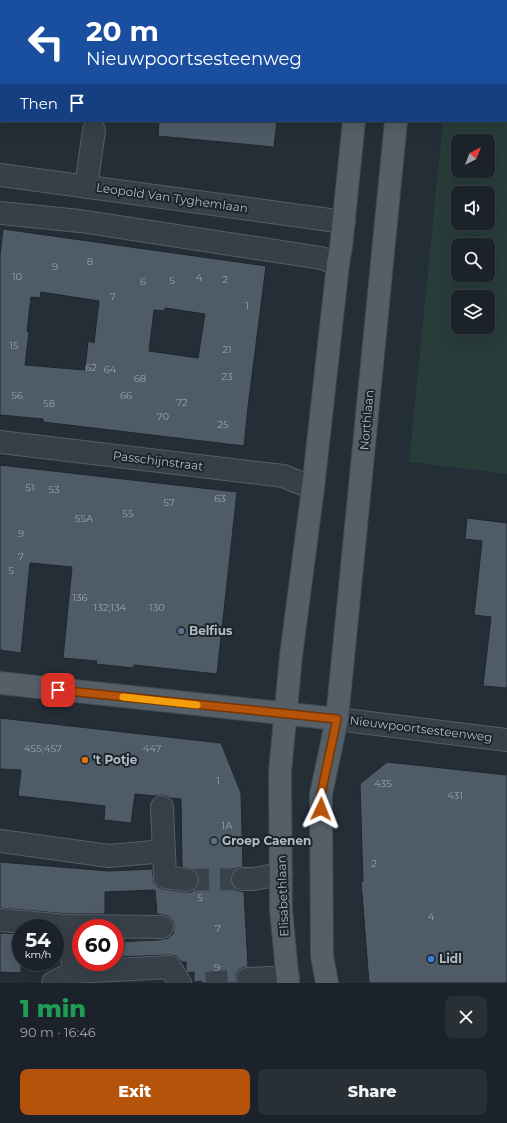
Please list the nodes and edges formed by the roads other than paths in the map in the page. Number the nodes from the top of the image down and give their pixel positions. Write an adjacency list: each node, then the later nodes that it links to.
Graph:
1 (354, 122): 7 (main road)
2 (396, 122): 13 (main road, Northlaan)
3 (94, 130): 5 (street)
4 (0, 175): 5 (street, Leopold Van Tyghemlaan)
5 (86, 187): 7 (street, Leopold Van Tyghemlaan)
6 (0, 212): 8 (street)
7 (344, 222): 8 (main road)
8 (338, 264): 10 (main road)
9 (0, 442): 10 (street, Passchijnstraat)
10 (313, 488): 12 (main road)
11 (0, 683): 12 (main road, Nieuwpoortsesteenweg)
12 (286, 714): 13 (main road, Nieuwpoortsesteenweg); 18 (main road, Elisabethlaan)
13 (337, 719): 14 (street, Nieuwpoortsesteenweg); 29 (main road)
14 (507, 740)
15 (162, 807): 17 (street)
16 (0, 841): 17 (street)
17 (164, 850): 20 (street)
18 (281, 874): 19 (street); 26 (main road, Elisabethlaan)
19 (243, 879)
20 (187, 880)
21 (0, 920): 22 (street)
22 (68, 926): 23 (street); 24 (street)
23 (162, 927)
24 (74, 972): 27 (street); 28 (street)
25 (248, 979): 26 (street)
26 (288, 980)
27 (54, 983)
28 (180, 983)
29 (327, 983)

